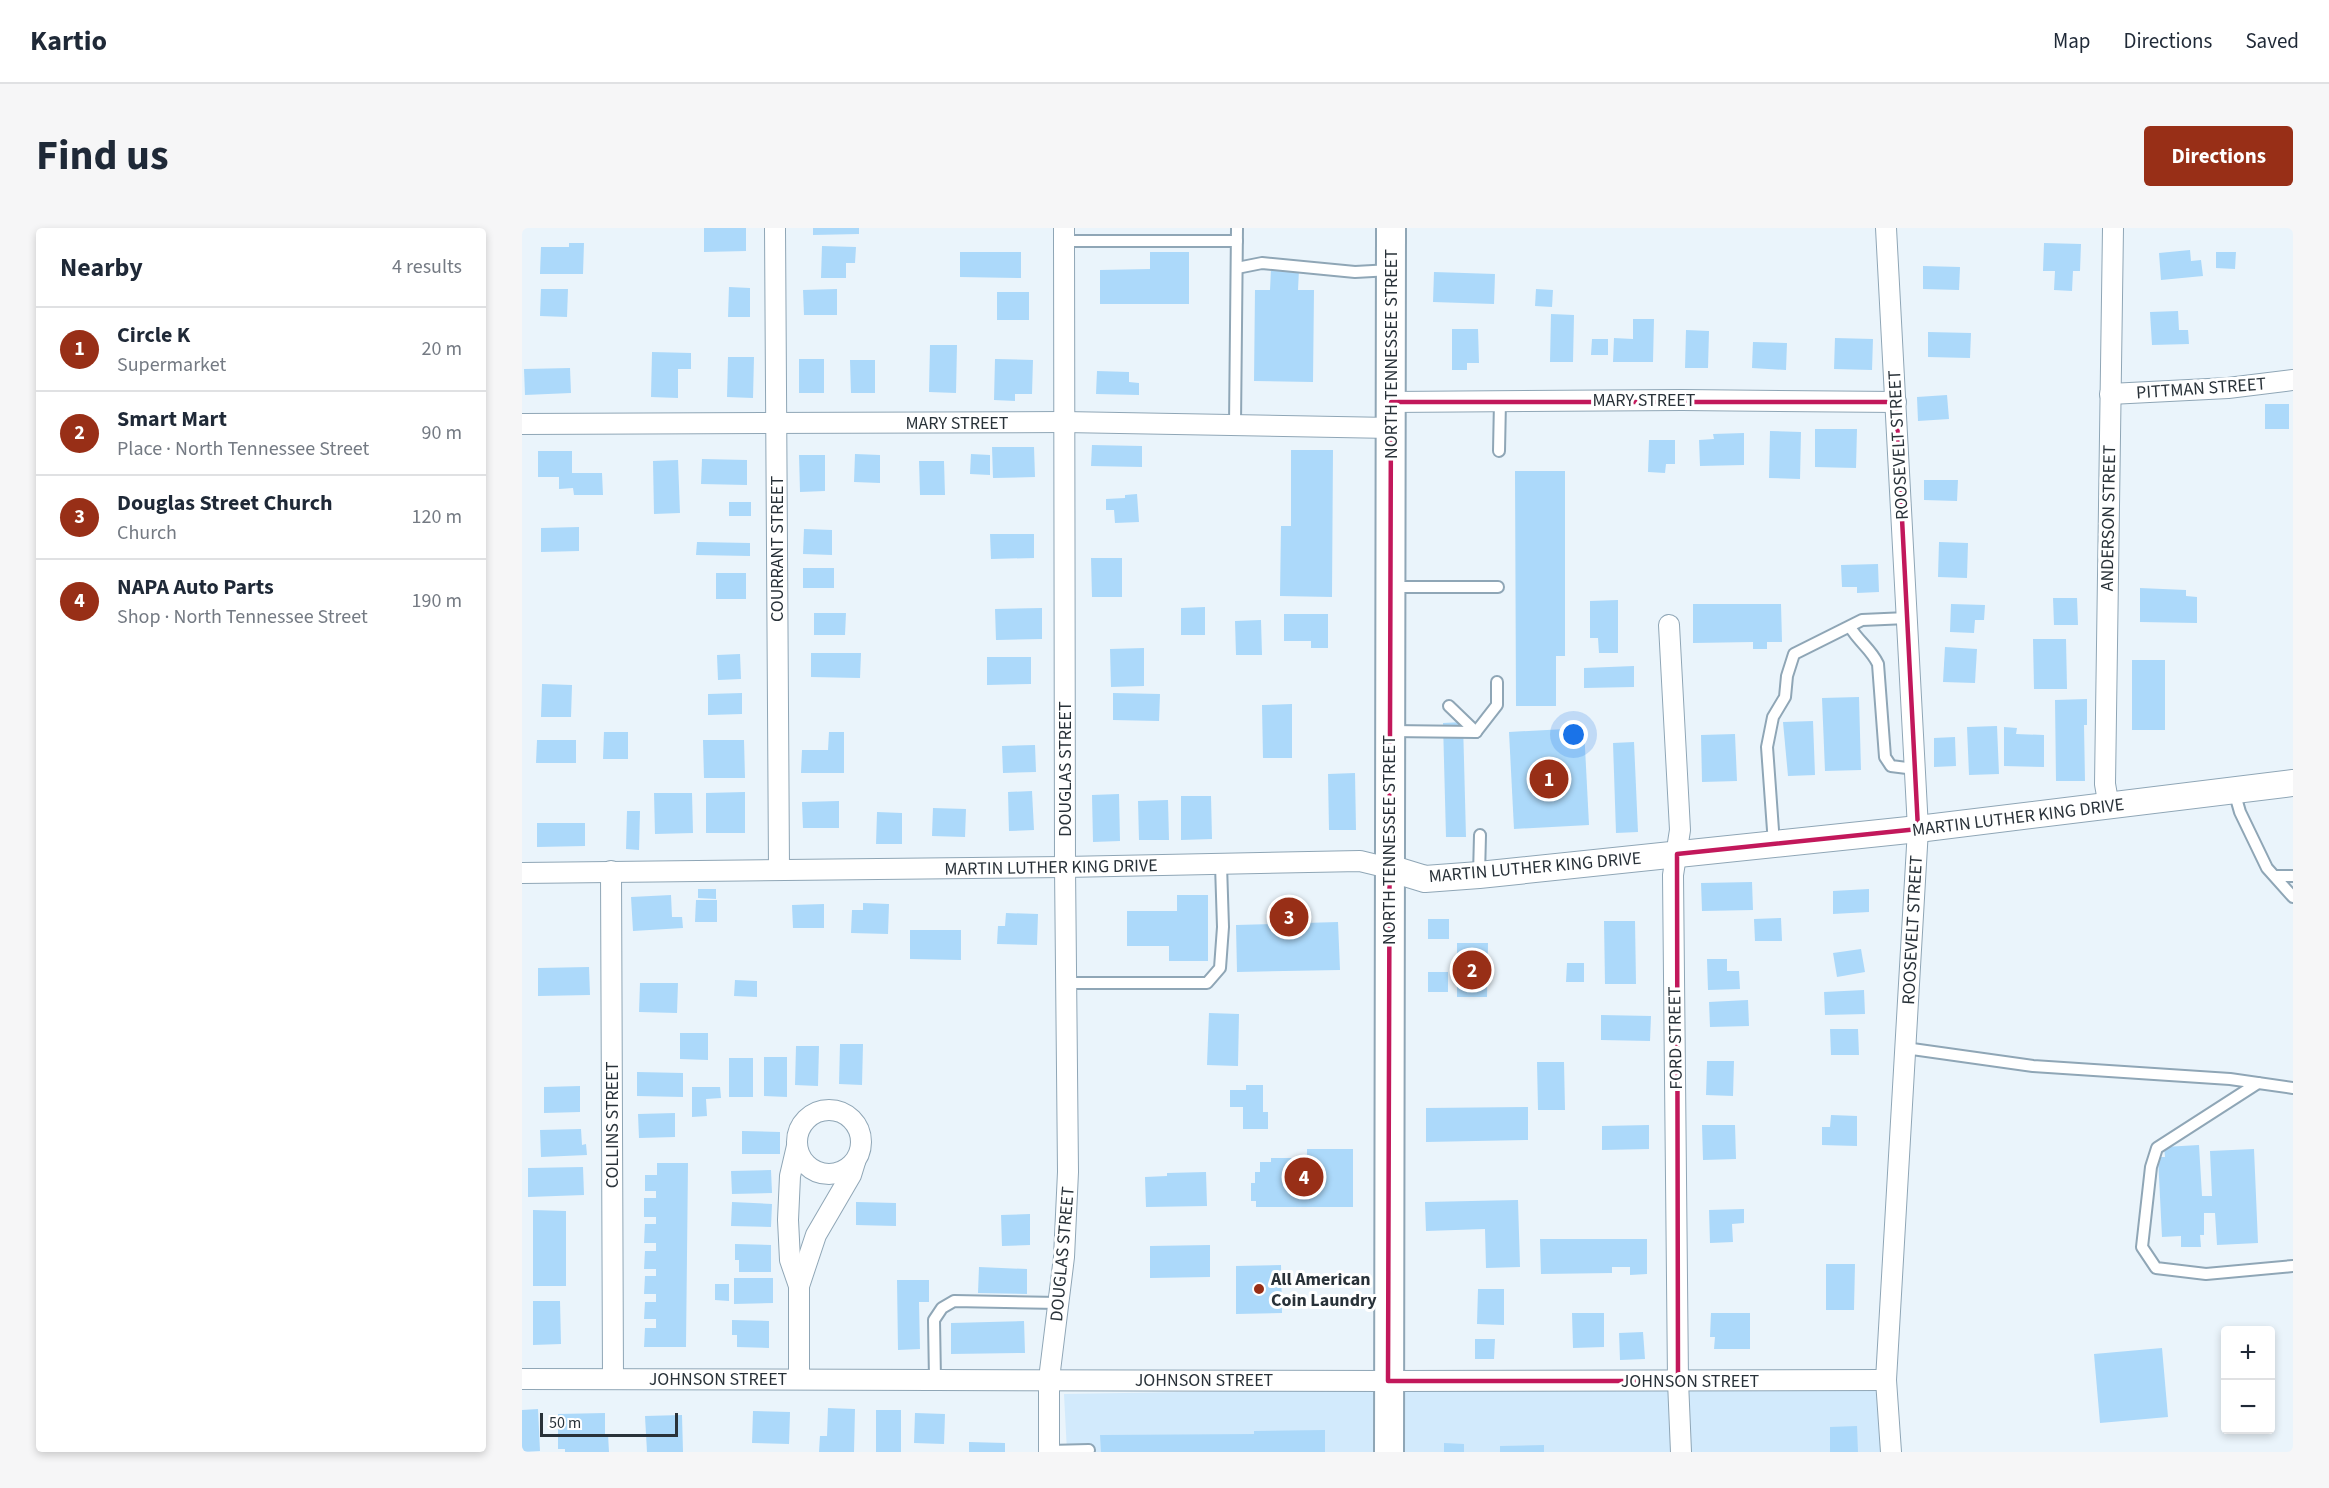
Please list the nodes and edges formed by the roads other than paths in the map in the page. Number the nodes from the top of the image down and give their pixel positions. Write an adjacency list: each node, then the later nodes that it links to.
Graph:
1 (775, 228): 17 (street, COURRANT STREET)
2 (1237, 228): 7 (lane)
3 (1391, 228): 9 (main road, NORTH TENNESSEE STREET)
4 (1886, 228): 13 (street, ROOSEVELT STREET)
5 (2113, 228): 11 (street, ANDERSON STREET)
6 (1064, 234): 7 (lane); 15 (street, DOUGLAS STREET)
7 (1237, 241): 8 (lane)
8 (1237, 268): 9 (lane); 18 (lane)
9 (1391, 270): 14 (main road, NORTH TENNESSEE STREET)
10 (2293, 380): 11 (street, PITTMAN STREET)
11 (2110, 394): 32 (street, ANDERSON STREET)
12 (1500, 401): 13 (street, MARY STREET); 14 (street, MARY STREET); 19 (lane)
13 (1896, 402): 22 (street, ROOSEVELT STREET)
14 (1391, 415): 18 (street, MARY STREET); 21 (main road, NORTH TENNESSEE STREET)
15 (1064, 422): 17 (street, MARY STREET); 18 (street, MARY STREET); 38 (street, DOUGLAS STREET)
16 (522, 424): 17 (street, MARY STREET)
17 (776, 424): 40 (street, COURRANT STREET)
18 (1235, 425)
19 (1499, 451)
20 (1498, 586): 21 (lane)
21 (1390, 587): 27 (main road, NORTH TENNESSEE STREET)
22 (1907, 618): 24 (lane); 29 (street, ROOSEVELT STREET)
23 (1669, 625): 36 (street, FORD STREET)
24 (1850, 627): 29 (lane); 35 (lane)
25 (1497, 682): 28 (lane)
26 (1449, 706): 28 (lane)
27 (1390, 731): 28 (lane); 39 (main road, NORTH TENNESSEE STREET)
28 (1476, 732)
29 (1915, 769): 33 (street, ROOSEVELT STREET)
30 (2293, 783): 31 (street, MARTIN LUTHER KING DRIVE)
31 (2234, 791): 32 (street, MARTIN LUTHER KING DRIVE); 44 (lane)
32 (2109, 807): 33 (street, MARTIN LUTHER KING DRIVE)
33 (1918, 829): 35 (street, MARTIN LUTHER KING DRIVE); 48 (street, ROOSEVELT STREET)
34 (1480, 835): 43 (lane)
35 (1774, 844): 36 (street, MARTIN LUTHER KING DRIVE)
36 (1677, 854): 43 (street, MARTIN LUTHER KING DRIVE); 63 (street, FORD STREET)
37 (1221, 865): 38 (street, MARTIN LUTHER KING DRIVE); 39 (street, MARTIN LUTHER KING DRIVE); 47 (lane)
38 (1065, 867): 40 (street, MARTIN LUTHER KING DRIVE); 47 (street, DOUGLAS STREET)
39 (1389, 868): 43 (street, MARTIN LUTHER KING DRIVE); 62 (main road, NORTH TENNESSEE STREET)
40 (779, 869): 41 (street, MARTIN LUTHER KING DRIVE)
41 (611, 871): 42 (street, MARTIN LUTHER KING DRIVE); 57 (street, COLLINS STREET)
42 (522, 873)
43 (1479, 875)
44 (2275, 876): 45 (lane); 46 (lane)
45 (2293, 876)
46 (2293, 897)
47 (1067, 983): 55 (street, DOUGLAS STREET)
48 (1905, 1047): 49 (lane); 61 (street, ROOSEVELT STREET)
49 (2258, 1083): 50 (lane); 53 (lane)
50 (2293, 1088)
51 (797, 1146): 52 (street); 52 (street); 54 (street)
52 (855, 1162): 54 (street)
53 (2293, 1266)
54 (799, 1286): 58 (street)
55 (1059, 1303): 59 (street, DOUGLAS STREET); 60 (lane)
56 (522, 1378): 57 (street, JOHNSON STREET)
57 (613, 1378): 58 (street, JOHNSON STREET)
58 (799, 1379): 60 (street, JOHNSON STREET)
59 (1049, 1379): 60 (street, JOHNSON STREET); 62 (street, JOHNSON STREET); 65 (street, DOUGLAS STREET)
60 (935, 1380)
61 (1886, 1380): 63 (street, JOHNSON STREET); 68 (street, ROOSEVELT STREET)
62 (1388, 1381): 63 (street, JOHNSON STREET); 66 (main road, NORTH TENNESSEE STREET)
63 (1678, 1381): 67 (street, FORD STREET)
64 (1089, 1450): 65 (lane)
65 (1049, 1452)
66 (1389, 1452)
67 (1681, 1452)
68 (1891, 1452)

